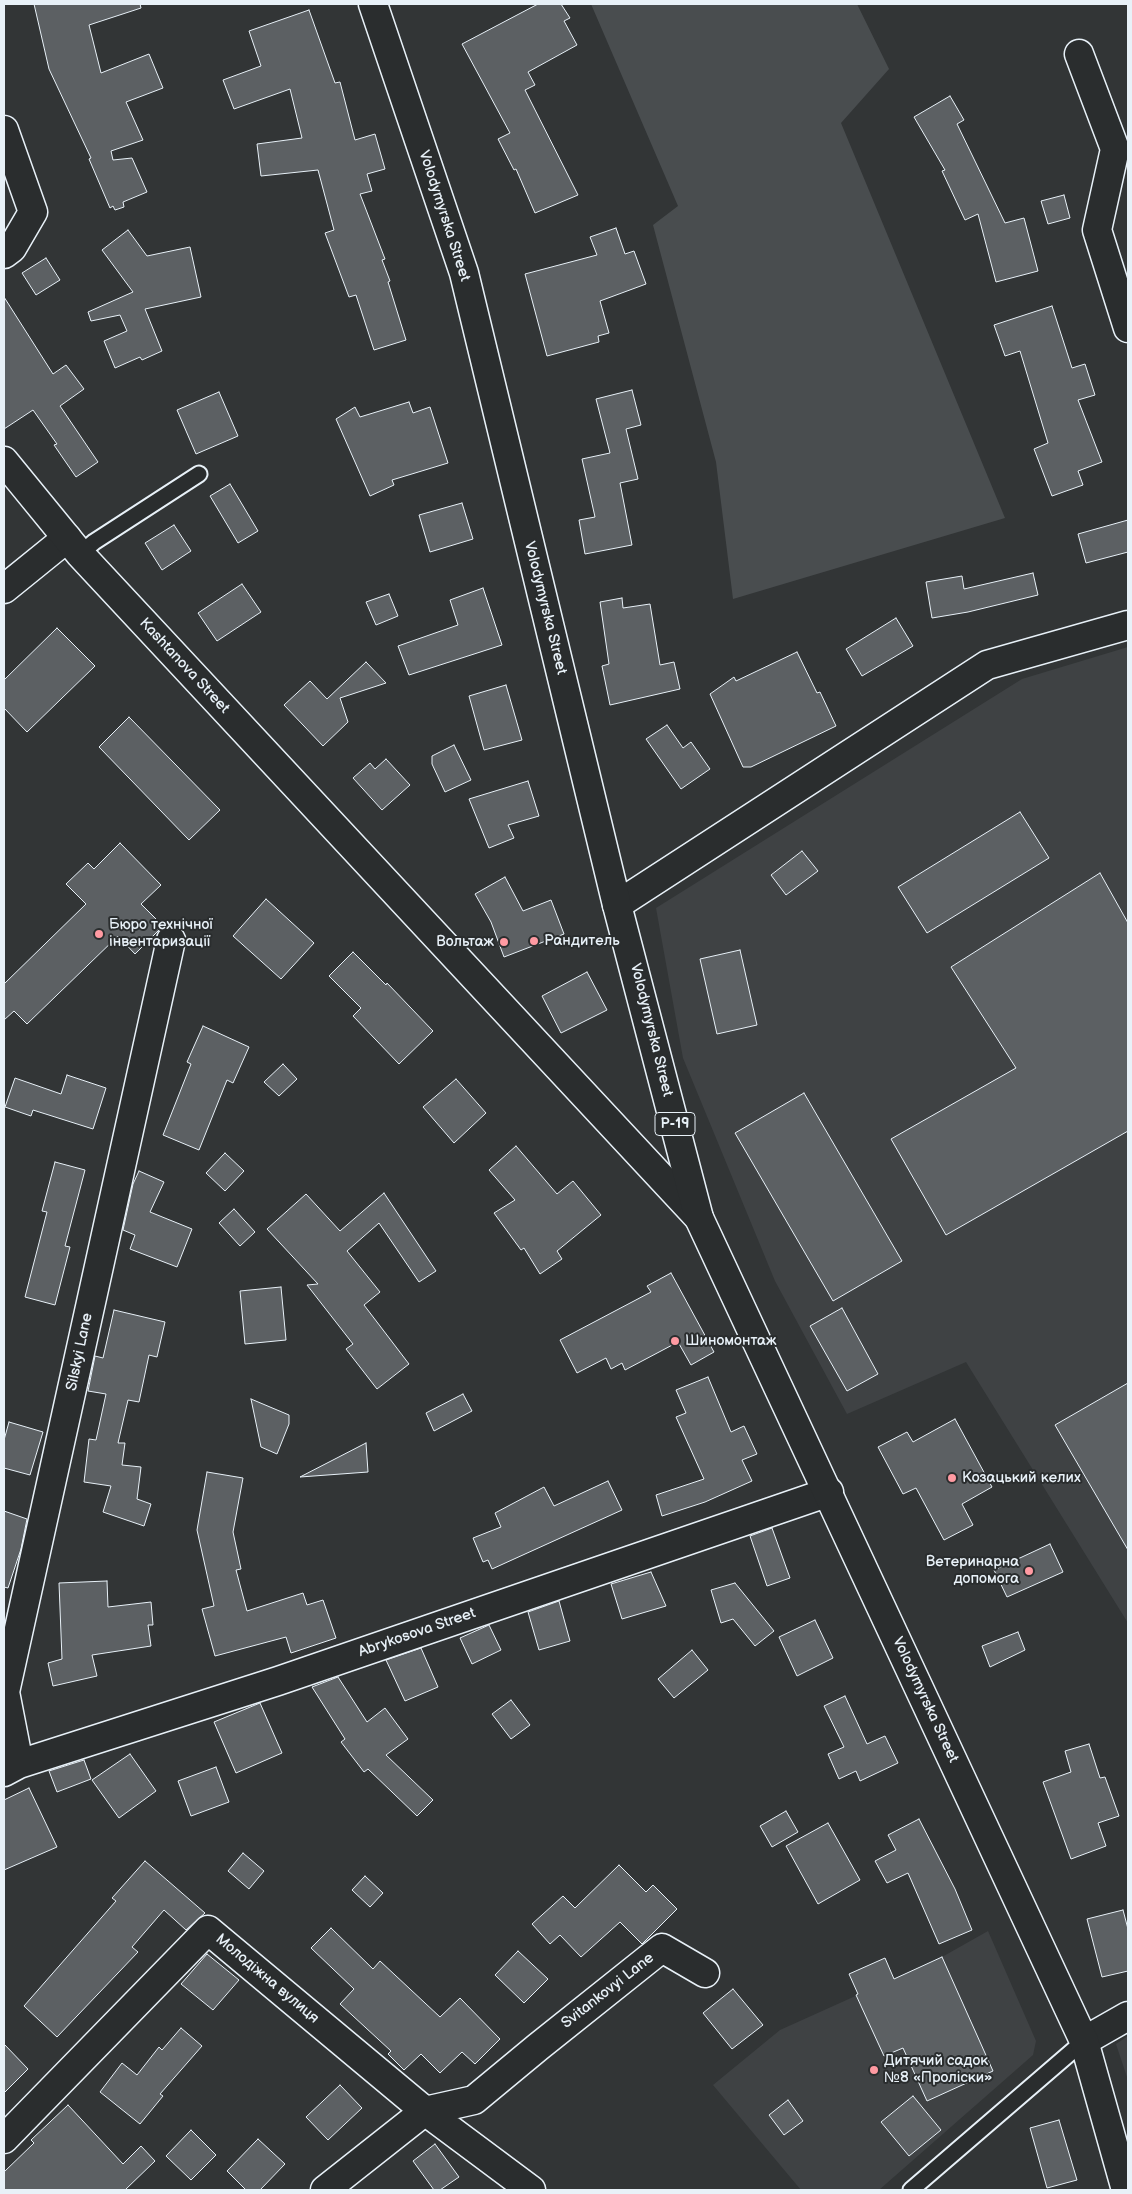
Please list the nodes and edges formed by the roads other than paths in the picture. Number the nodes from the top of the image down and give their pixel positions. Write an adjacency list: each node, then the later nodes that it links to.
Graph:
1 (373, 4): 12 (street, Volodymyrska Street / Р-19)
2 (1079, 54): 5 (street)
3 (4, 130): 4 (street)
4 (4, 254)
5 (1128, 328)
6 (4, 461): 8 (street, Kashtanova Street)
7 (199, 474): 8 (lane)
8 (73, 546): 9 (street); 11 (street, Kashtanova Street)
9 (4, 589)
10 (1128, 625): 12 (street)
11 (303, 794): 14 (street, Volodymyrska Street)
12 (617, 905): 14 (street, Volodymyrska Street / Р-19)
13 (171, 940): 16 (street, Silskyi Lane)
14 (700, 1218): 15 (street, Volodymyrska Street / Р-19)
15 (829, 1492): 16 (street, Abrykosova Street); 19 (street, Volodymyrska Street / Р-19)
16 (11, 1768)
17 (706, 1973): 20 (street, Svitankovyi Lane)
18 (1128, 2016): 19 (street)
19 (1084, 2040): 24 (lane); 25 (street, Volodymyrska Street / Р-19)
20 (425, 2111): 21 (street, Молодіжна вулиця); 22 (street); 23 (street, Молодіжна вулиця)
21 (4, 2139)
22 (325, 2190)
23 (531, 2190)
24 (911, 2190)
25 (1126, 2190)

